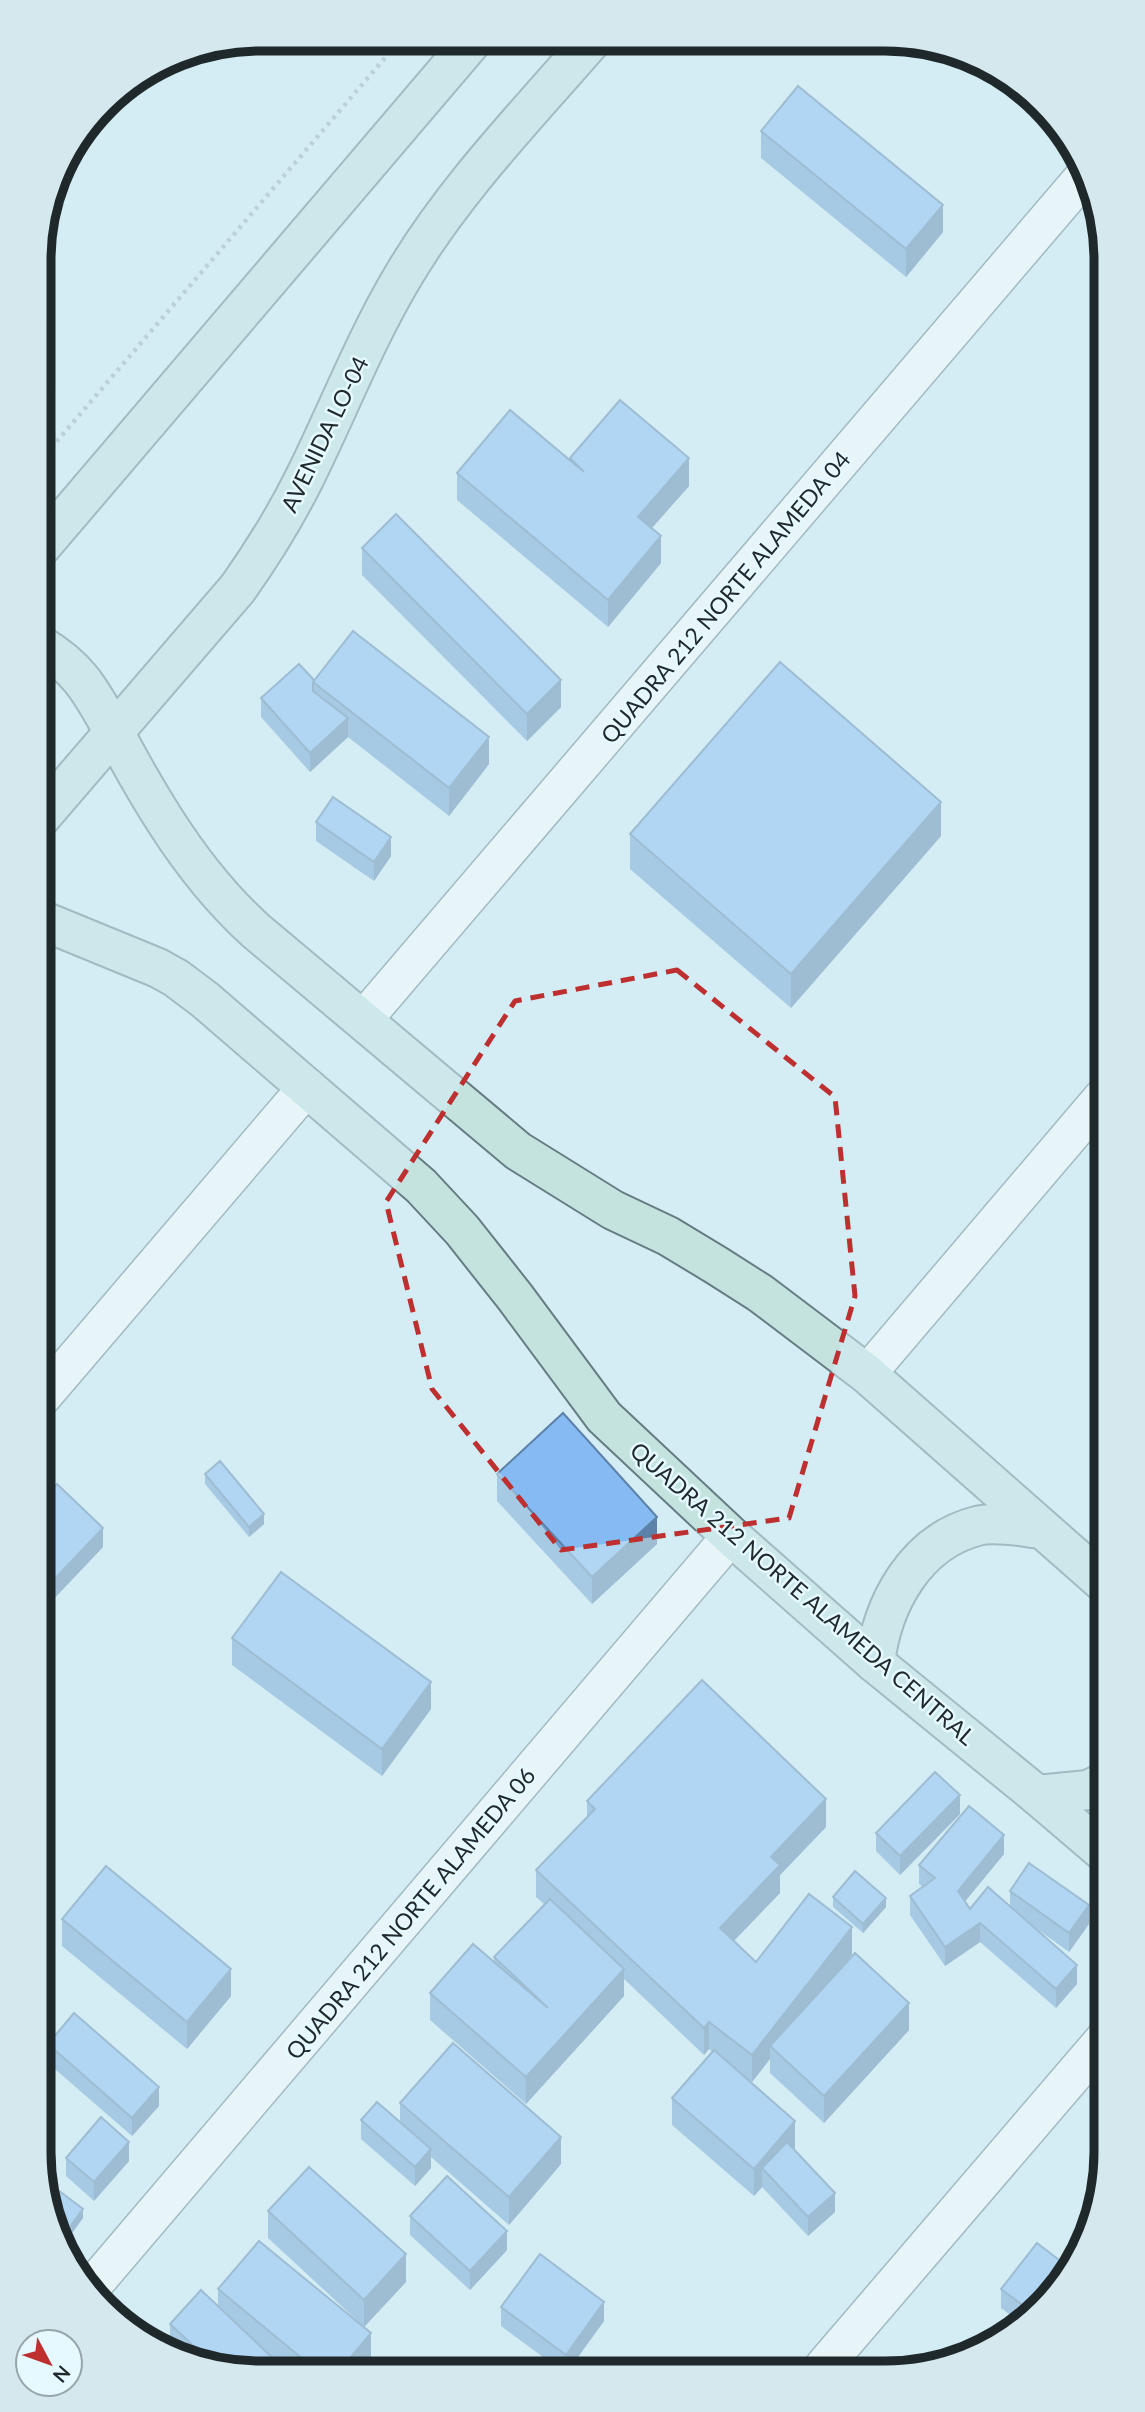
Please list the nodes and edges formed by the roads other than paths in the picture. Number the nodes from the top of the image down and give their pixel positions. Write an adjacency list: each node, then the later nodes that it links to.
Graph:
1 (464, 51): 4 (street)
2 (582, 51): 6 (street, AVENIDA LO-04)
3 (1079, 182): 9 (street, QUADRA 212 NORTE ALAMEDA 04)
4 (51, 535)
5 (51, 651): 6 (street)
6 (114, 733): 7 (street, AVENIDA LO-04); 9 (street)
7 (51, 805)
8 (51, 924): 10 (street, QUADRA 212 NORTE ALAMEDA CENTRAL)
9 (363, 1020): 12 (street)
10 (307, 1087): 13 (street); 15 (street, QUADRA 212 NORTE ALAMEDA CENTRAL)
11 (1094, 1106): 12 (street)
12 (867, 1374): 14 (street)
13 (51, 1387)
14 (1042, 1529): 16 (street); 17 (street)
15 (731, 1536): 17 (street, QUADRA 212 NORTE ALAMEDA CENTRAL); 22 (street, QUADRA 212 NORTE ALAMEDA 06)
16 (1094, 1574)
17 (875, 1662): 19 (street, QUADRA 212 NORTE ALAMEDA CENTRAL)
18 (1094, 1787): 19 (street)
19 (1037, 1795): 20 (street, QUADRA 212 NORTE ALAMEDA CENTRAL)
20 (1094, 1844)
21 (1094, 2050): 23 (street)
22 (96, 2282)
23 (828, 2361)

